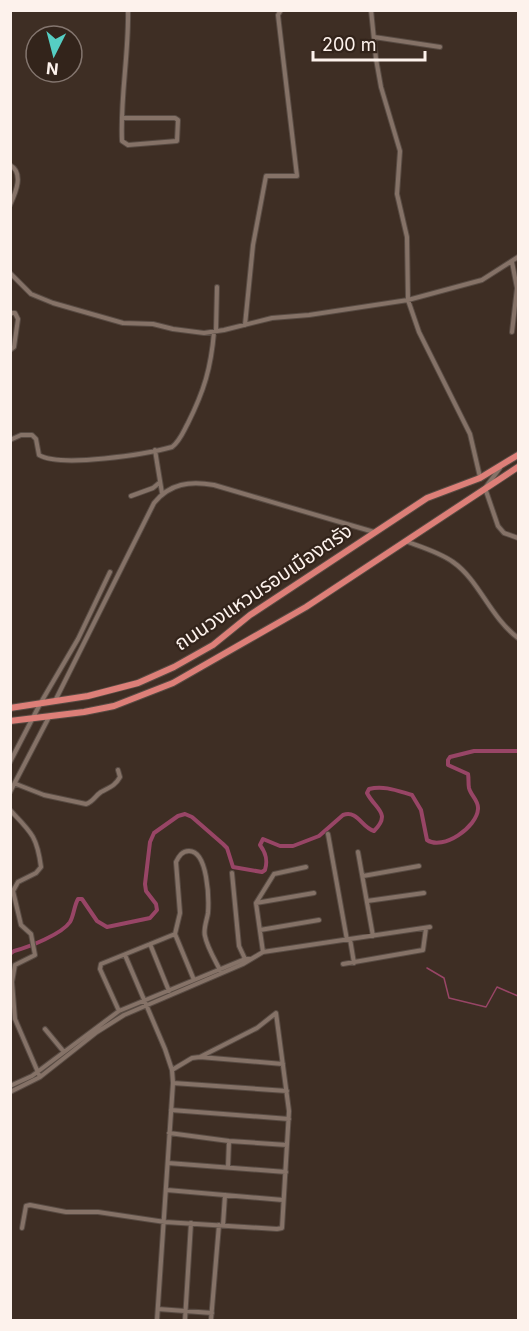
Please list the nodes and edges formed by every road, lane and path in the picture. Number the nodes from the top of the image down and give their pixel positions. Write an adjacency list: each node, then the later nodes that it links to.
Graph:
1 (128, 10): 6 (street)
2 (281, 10): 15 (street)
3 (371, 10): 4 (street)
4 (374, 37): 5 (street); 13 (street)
5 (440, 46)
6 (122, 118): 6 (street)
7 (10, 165): 8 (street)
8 (10, 205)
9 (519, 257): 10 (street)
10 (512, 262): 13 (street); 17 (street)
11 (10, 273): 16 (street)
12 (217, 287): 16 (street)
13 (408, 300): 15 (street); 24 (street)
14 (10, 313): 18 (street)
15 (245, 325): 16 (street)
16 (215, 331): 20 (street)
17 (512, 332)
18 (10, 350)
19 (10, 440): 20 (street)
20 (155, 450): 25 (street)
21 (519, 455): 22 (highway, ถนนวงแหวนรอบเมืองตรัง)
22 (504, 462): 24 (highway, ถนนวงแหวนรอบเมืองตรัง); 26 (street)
23 (519, 468): 26 (highway, ถนนวงแหวนรอบเมืองตรัง)
24 (480, 478): 29 (highway, ถนนวงแหวนรอบเมืองตรัง)
25 (160, 483): 27 (street); 28 (street)
26 (485, 488): 30 (street); 31 (highway, ถนนวงแหวนรอบเมืองตรัง)
27 (162, 493): 29 (street); 34 (street)
28 (131, 496)
29 (374, 532): 34 (highway, ถนนวงแหวนรอบเมืองตรัง)
30 (519, 537)
31 (405, 541): 33 (street); 37 (highway, ถนนวงแหวนรอบเมืองตรัง)
32 (110, 572): 35 (street)
33 (519, 638)
34 (54, 702): 35 (highway, ถนนวงแหวนรอบเมืองตรัง)
35 (40, 704): 36 (highway, ถนนวงแหวนรอบเมืองตรัง); 38 (street)
36 (10, 708)
37 (49, 717): 38 (highway, ถนนวงแหวนรอบเมืองตรัง); 42 (street)
38 (34, 719): 39 (highway, ถนนวงแหวนรอบเมืองตรัง); 40 (street)
39 (10, 721)
40 (10, 762)
41 (118, 770): 42 (street)
42 (16, 784): 43 (street)
43 (10, 792)
44 (10, 810): 76 (street)
45 (328, 834): 59 (street)
46 (358, 852): 50 (street)
47 (419, 866): 50 (street)
48 (306, 867): 54 (street)
49 (232, 873): 63 (street)
50 (363, 876): 53 (street)
51 (314, 893): 54 (street)
52 (424, 893): 53 (street)
53 (367, 901): 58 (street)
54 (256, 903): 56 (street)
55 (319, 920): 56 (street)
56 (260, 930): 61 (street)
57 (175, 934): 60 (street); 66 (street); 67 (street)
58 (373, 936): 59 (street); 65 (street)
59 (348, 939): 61 (street); 65 (street)
60 (150, 944): 62 (street); 68 (street)
61 (263, 952): 63 (street)
62 (125, 955): 69 (street); 70 (street)
63 (247, 960): 66 (street); 69 (street)
64 (344, 963): 65 (street)
65 (354, 963)
66 (220, 970): 67 (street)
67 (194, 980): 68 (street)
68 (169, 991): 69 (street)
69 (145, 1004): 70 (street); 75 (street); 76 (street)
70 (119, 1011): 72 (street)
71 (45, 1029): 72 (street)
72 (64, 1052): 76 (street)
73 (200, 1057): 74 (street); 74 (street); 75 (street)
74 (283, 1064): 80 (street)
75 (172, 1070): 78 (street)
76 (39, 1075): 79 (street)
77 (10, 1080): 79 (street)
78 (173, 1083): 80 (street); 81 (street)
79 (12, 1088)
80 (287, 1091): 82 (street)
81 (171, 1110): 82 (street); 83 (street)
82 (289, 1119): 85 (street)
83 (169, 1133): 84 (street); 86 (street)
84 (229, 1141): 85 (street); 87 (street)
85 (287, 1145): 88 (street)
86 (168, 1162): 87 (street); 89 (street)
87 (228, 1167): 88 (street)
88 (286, 1172): 91 (street)
89 (167, 1190): 90 (street); 92 (street)
90 (225, 1195): 91 (street); 94 (street)
91 (283, 1200): 94 (street)
92 (165, 1222): 93 (street); 95 (street); 96 (street)
93 (191, 1223): 94 (street); 97 (street)
94 (221, 1225): 98 (street)
95 (22, 1228)
96 (158, 1309): 97 (street); 99 (street)
97 (186, 1311): 98 (street); 100 (street)
98 (212, 1314): 101 (street)
99 (157, 1320)
100 (185, 1320)
101 (212, 1320)

